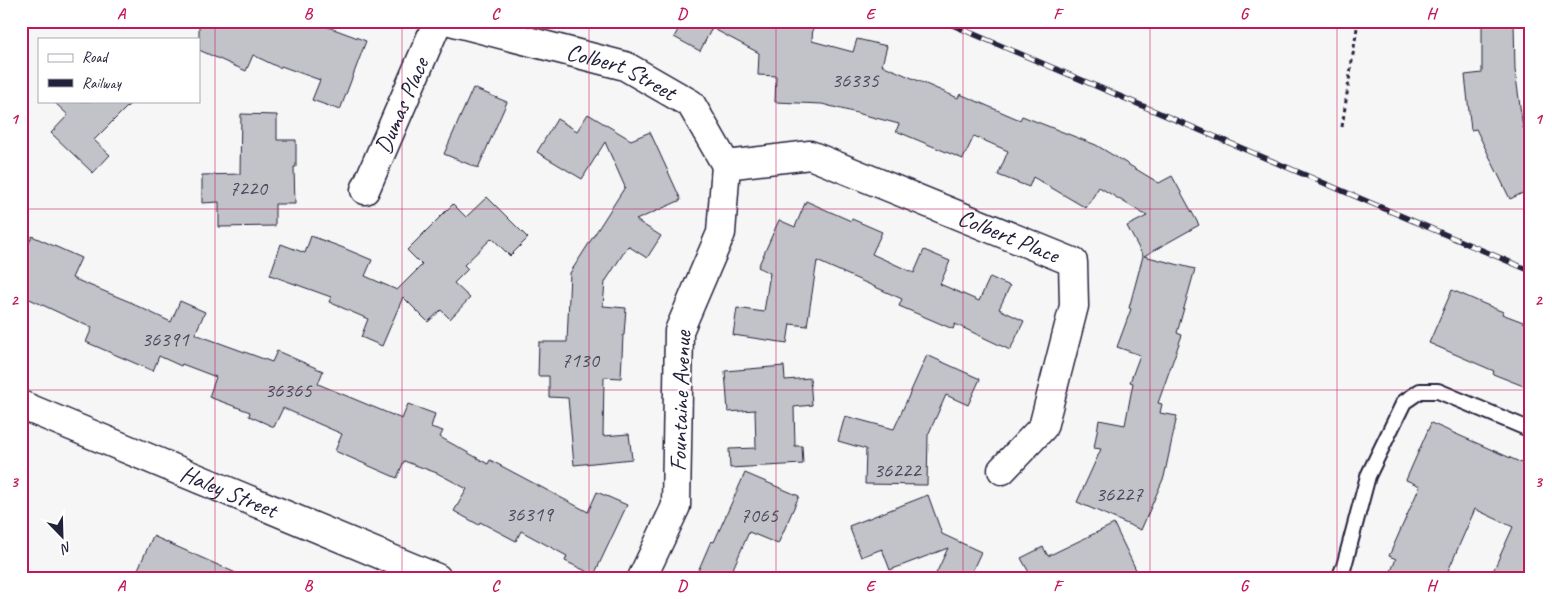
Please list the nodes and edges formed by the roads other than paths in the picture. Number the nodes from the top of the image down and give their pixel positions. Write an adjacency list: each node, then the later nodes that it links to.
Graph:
1 (438, 21): 4 (street, Dumas Place)
2 (450, 21): 3 (street, Colbert Street)
3 (726, 165): 7 (street, Colbert Place); 9 (street, Fountaine Avenue)
4 (365, 190)
5 (21, 405): 8 (street, Haley Street)
6 (1531, 430): 10 (lane)
7 (1002, 470)
8 (437, 578)
9 (642, 578)
10 (1339, 578)

